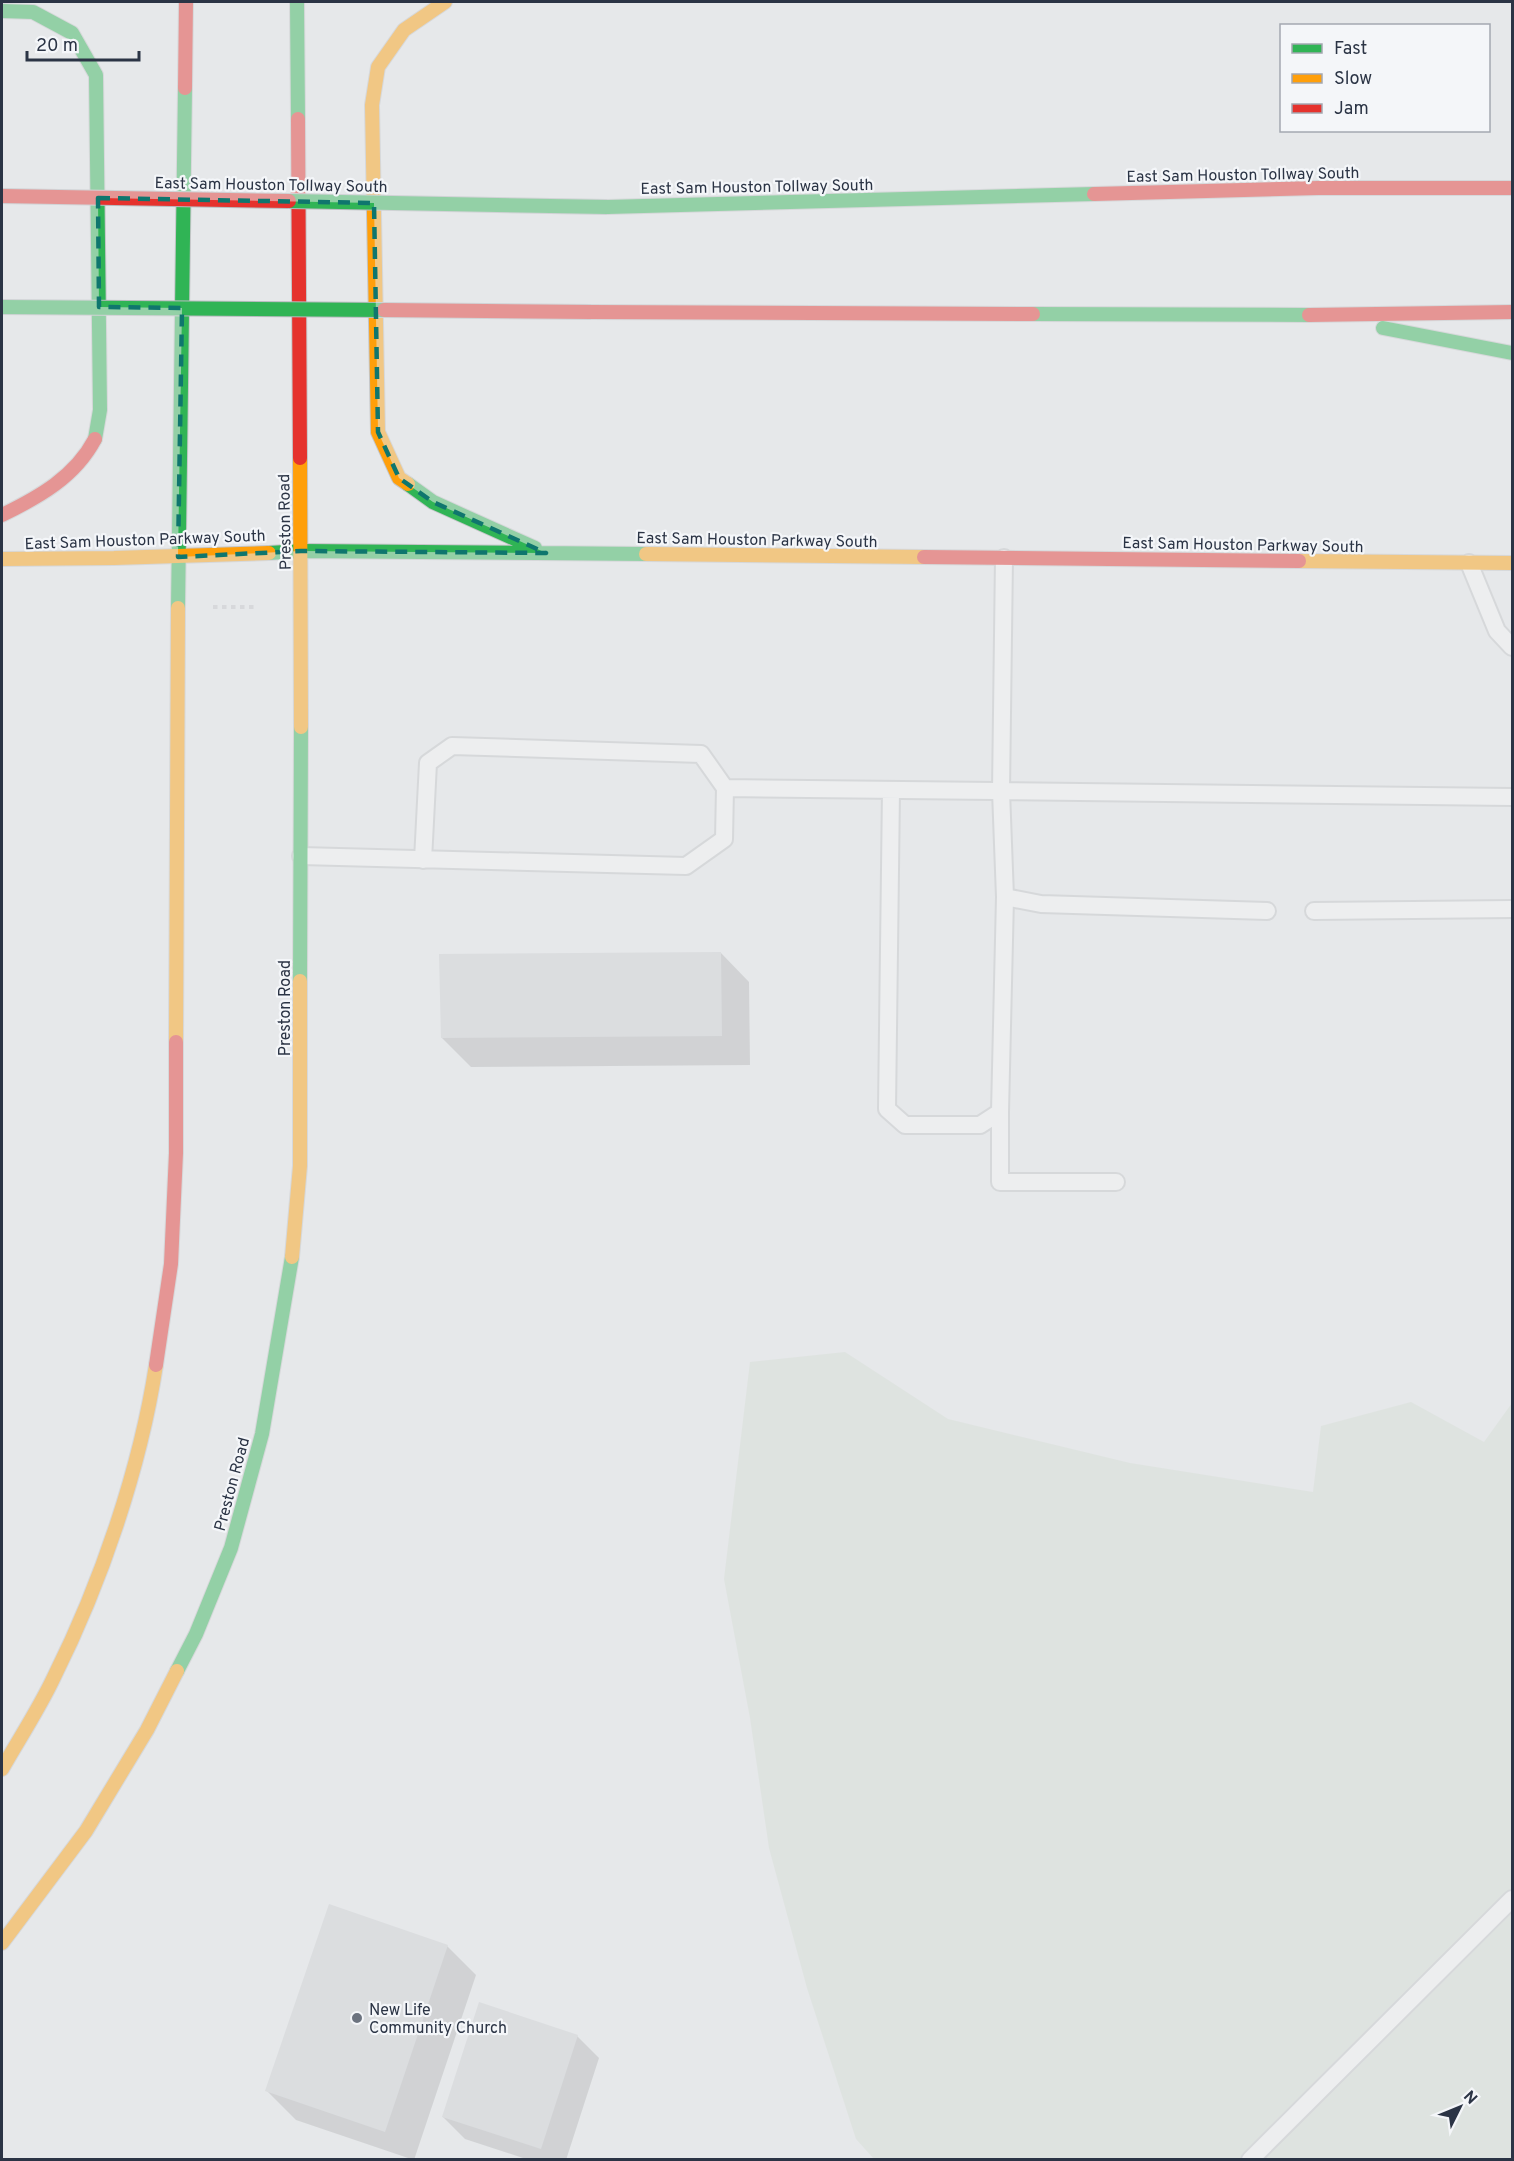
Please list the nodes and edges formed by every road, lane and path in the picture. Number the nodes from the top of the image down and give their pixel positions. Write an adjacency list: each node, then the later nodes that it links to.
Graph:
1 (186, 2): 14 (main road)
2 (297, 2): 12 (main road, Preston Road)
3 (445, 2): 13 (main road)
4 (2, 11): 11 (main road)
5 (1512, 188): 6 (main road, East Sam Houston Tollway South, bridge)
6 (2, 196)
7 (2, 306): 9 (main road, bridge)
8 (1512, 312): 9 (main road)
9 (1314, 315): 10 (main road)
10 (1512, 353)
11 (2, 515)
12 (301, 551): 13 (main road, East Sam Houston Parkway South); 14 (main road, East Sam Houston Parkway South); 26 (main road, Preston Road)
13 (546, 553): 15 (main road, East Sam Houston Parkway South)
14 (178, 557): 16 (main road, East Sam Houston Parkway South); 34 (main road)
15 (1004, 558): 17 (main road, East Sam Houston Parkway South); 24 (lane)
16 (2, 559)
17 (1469, 563): 18 (main road, East Sam Houston Parkway South); 21 (lane)
18 (1512, 563)
19 (207, 607): 20 (path)
20 (258, 608)
21 (1512, 647)
22 (725, 788): 23 (lane); 27 (lane); 27 (lane)
23 (891, 790): 24 (lane); 32 (lane)
24 (1001, 791): 25 (lane); 28 (lane)
25 (1512, 797)
26 (301, 856): 27 (lane); 36 (main road, Preston Road)
27 (423, 860)
28 (1005, 897): 31 (lane); 32 (lane)
29 (1512, 909): 30 (lane)
30 (1314, 910)
31 (1267, 911)
32 (1000, 1112): 33 (lane)
33 (1116, 1182)
34 (2, 1769)
35 (1512, 1899): 37 (lane)
36 (2, 1943)
37 (1250, 2160)

